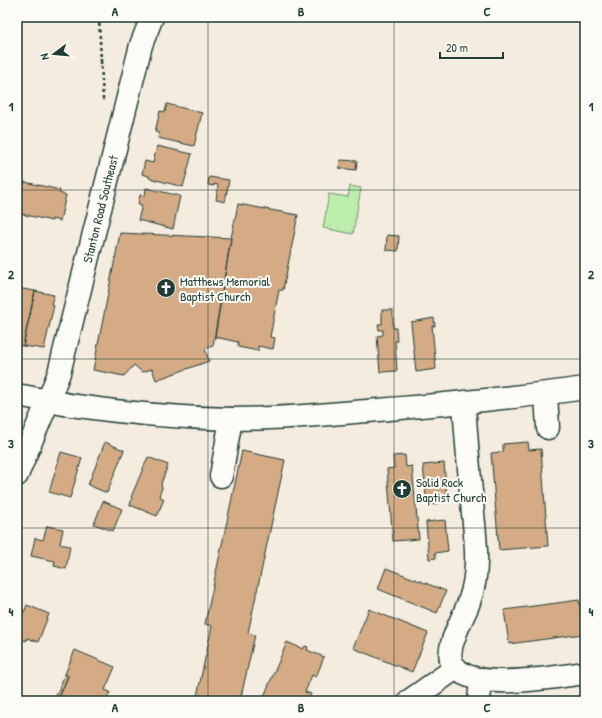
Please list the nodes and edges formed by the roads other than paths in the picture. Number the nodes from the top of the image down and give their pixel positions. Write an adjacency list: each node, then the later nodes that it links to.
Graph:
1 (152, 17): 5 (main road, Stanton Road Southeast)
2 (585, 388): 3 (main road)
3 (546, 394): 6 (main road); 8 (main road)
4 (17, 395): 5 (main road)
5 (48, 401): 7 (main road); 9 (main road, Stanton Road Southeast)
6 (464, 403): 7 (main road); 12 (main road)
7 (231, 418): 10 (main road)
8 (548, 428)
9 (17, 475)
10 (221, 476)
11 (585, 673): 12 (main road)
12 (471, 675): 13 (main road); 14 (main road)
13 (409, 701)
14 (479, 701)

